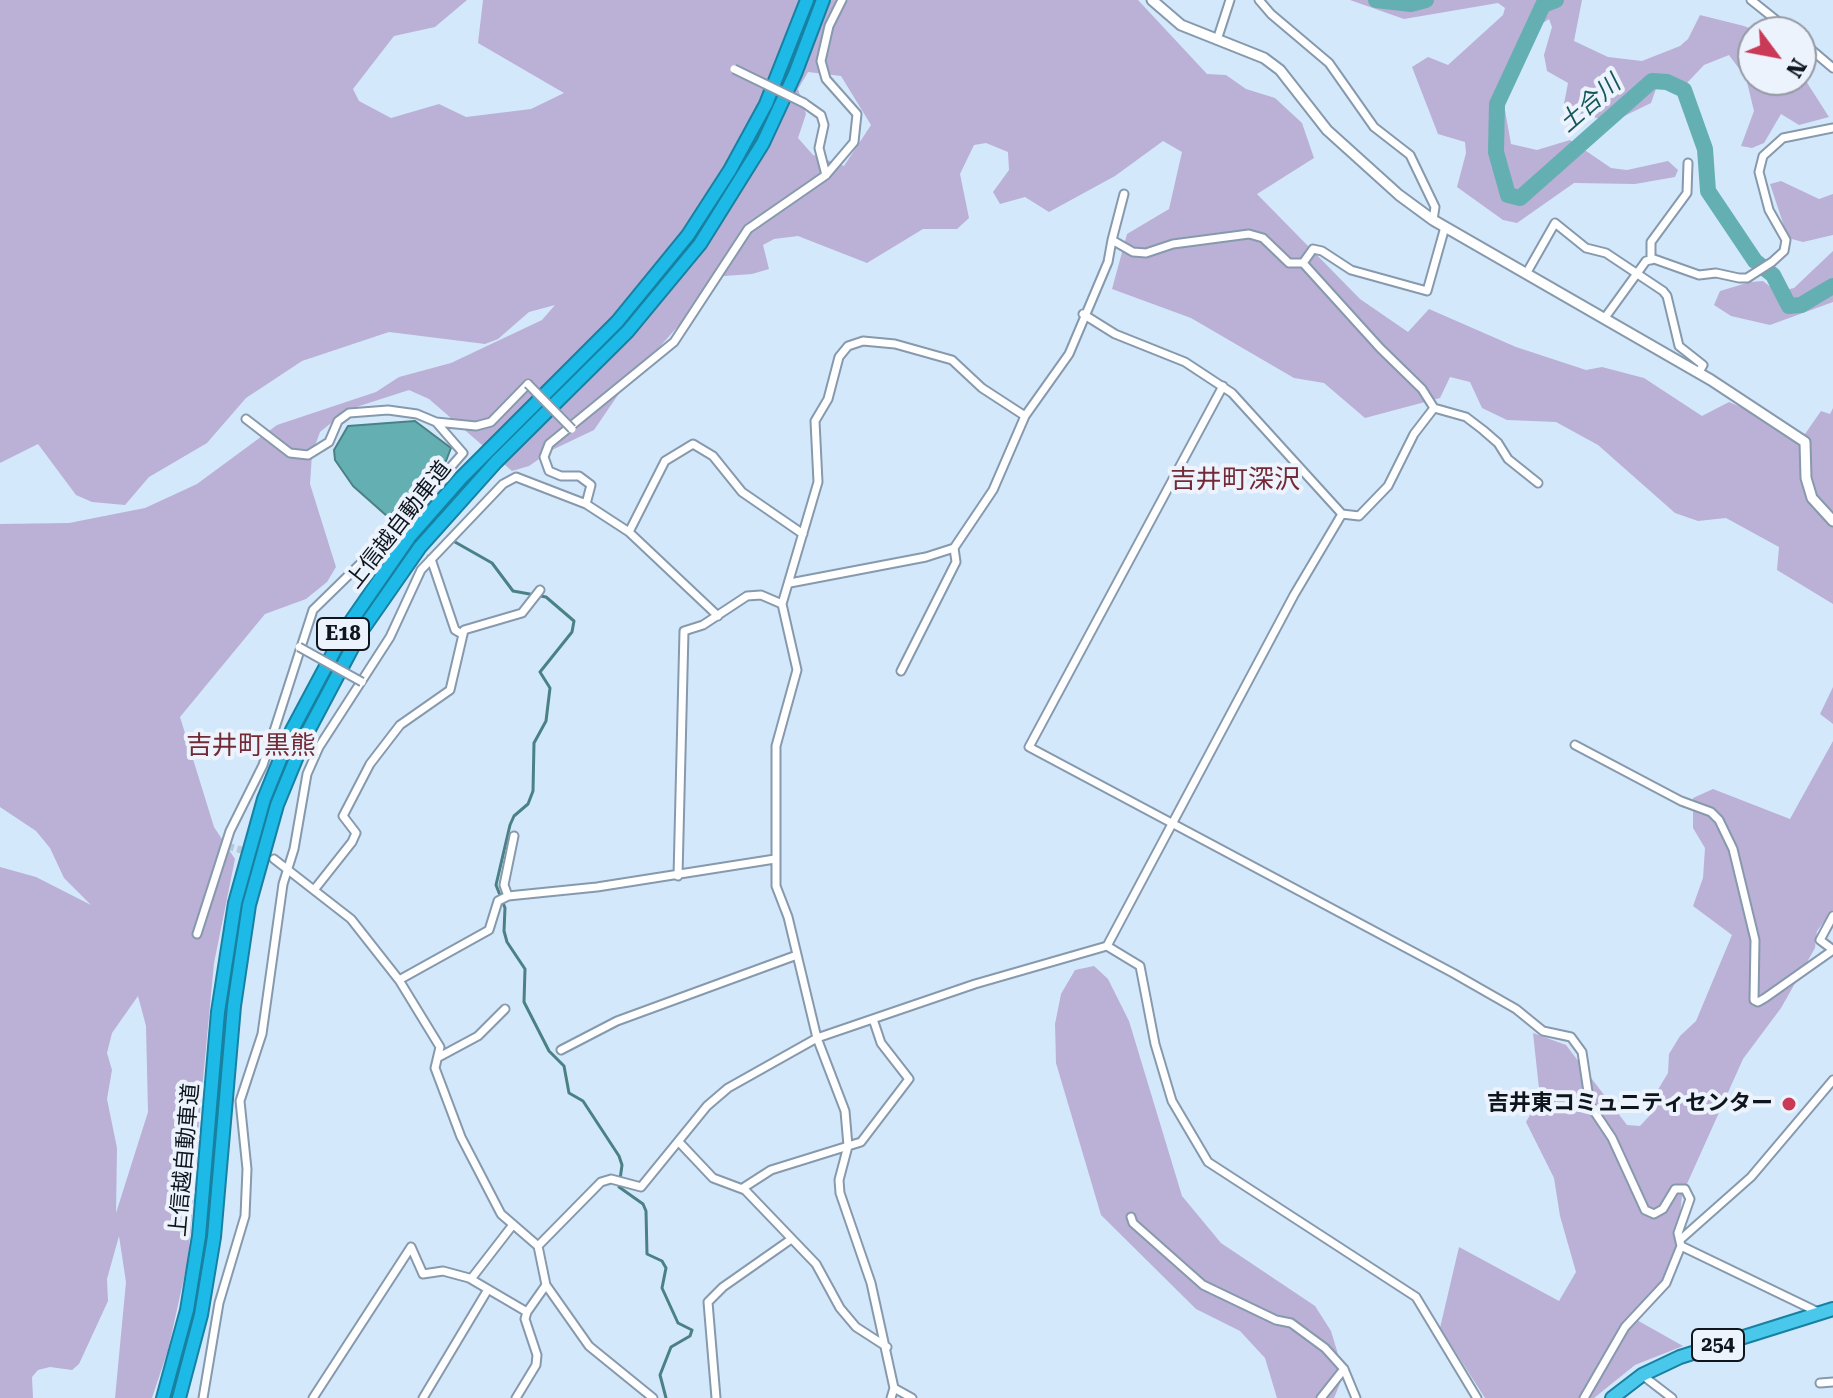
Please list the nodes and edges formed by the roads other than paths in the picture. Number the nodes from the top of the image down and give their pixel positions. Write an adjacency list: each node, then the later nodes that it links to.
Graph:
1 (807, 0): 89 (highway, 上信越自動車道 / E18)
2 (823, 0): 90 (highway, 上信越自動車道 / E18)
3 (842, 0): 15 (street)
4 (1152, 0): 9 (street)
5 (1230, 0): 9 (street)
6 (1259, 0): 17 (street)
7 (1751, 0): 8 (street)
8 (1771, 16)
9 (1217, 40): 17 (street)
10 (1817, 54): 11 (street)
11 (1833, 68)
12 (734, 69): 15 (street, bridge)
13 (1833, 128): 20 (street)
14 (1688, 163): 20 (street)
15 (826, 175): 32 (street)
16 (1124, 194): 19 (street)
17 (1433, 220): 18 (street)
18 (1445, 227): 21 (street); 22 (street)
19 (1112, 240): 21 (street); 24 (street)
20 (1651, 260): 23 (street)
21 (1303, 263): 28 (street)
22 (1526, 274): 23 (street); 25 (street)
23 (1636, 274): 25 (street); 26 (street)
24 (1083, 314): 27 (street); 29 (street)
25 (1604, 319): 26 (street)
26 (1699, 372): 36 (street)
27 (1223, 386): 35 (street); 50 (street)
28 (1434, 408): 33 (street); 35 (street)
29 (1025, 416): 38 (street); 39 (street)
30 (246, 419): 31 (street)
31 (436, 422): 32 (street, bridge); 46 (street)
32 (572, 429): 34 (street)
33 (1538, 483)
34 (586, 504): 37 (street); 40 (street)
35 (1342, 514): 50 (street)
36 (1833, 521)
37 (629, 532): 38 (street); 44 (street)
38 (803, 534): 41 (street)
39 (954, 548): 41 (street); 47 (street)
40 (431, 559): 45 (street); 48 (street)
41 (790, 583): 43 (street)
42 (540, 590): 45 (street)
43 (782, 604): 44 (street); 53 (street)
44 (718, 616): 55 (street)
45 (462, 634): 56 (street)
46 (299, 647): 48 (street, bridge); 59 (street)
47 (901, 671)
48 (362, 682): 54 (street)
49 (1575, 745): 61 (street)
50 (1172, 824): 60 (street); 76 (street)
51 (514, 836): 57 (street)
52 (274, 859): 54 (street)
53 (775, 859): 55 (street); 62 (street)
54 (288, 872): 56 (street); 91 (street)
55 (678, 876): 57 (street)
56 (314, 890): 63 (street)
57 (508, 896): 63 (street)
58 (1833, 916): 61 (street)
59 (197, 934)
60 (1107, 946): 65 (street); 101 (street)
61 (1832, 950)
62 (797, 955): 66 (street); 67 (street)
63 (399, 980): 68 (street)
64 (505, 1009): 68 (street)
65 (873, 1019): 66 (street); 71 (street)
66 (817, 1038): 70 (street); 71 (street)
67 (561, 1050)
68 (439, 1057): 74 (street)
69 (1833, 1080): 76 (street)
70 (679, 1142): 72 (street); 77 (street)
71 (848, 1146): 72 (street); 83 (street)
72 (743, 1188): 75 (street)
73 (1131, 1217): 84 (street)
74 (512, 1226): 77 (street); 78 (street)
75 (790, 1240): 83 (street); 96 (street)
76 (1681, 1242): 81 (street); 102 (street)
77 (538, 1246): 79 (street)
78 (471, 1279): 80 (street); 92 (street)
79 (546, 1285): 82 (street); 95 (street)
80 (487, 1291): 82 (street); 93 (street)
81 (1827, 1311): 85 (highway, 254)
82 (527, 1312): 94 (street)
83 (887, 1347): 88 (street)
84 (1344, 1369): 99 (street); 100 (street)
85 (1642, 1375): 103 (highway, 254); 104 (street)
86 (1833, 1382): 87 (street)
87 (1820, 1383)
88 (894, 1388): 97 (street); 98 (street)
89 (163, 1398)
90 (179, 1398)
91 (203, 1398)
92 (313, 1398)
93 (423, 1398)
94 (516, 1398)
95 (653, 1398)
96 (716, 1398)
97 (891, 1398)
98 (912, 1398)
99 (1321, 1398)
100 (1356, 1398)
101 (1477, 1398)
102 (1584, 1398)
103 (1612, 1398)
104 (1672, 1398)

